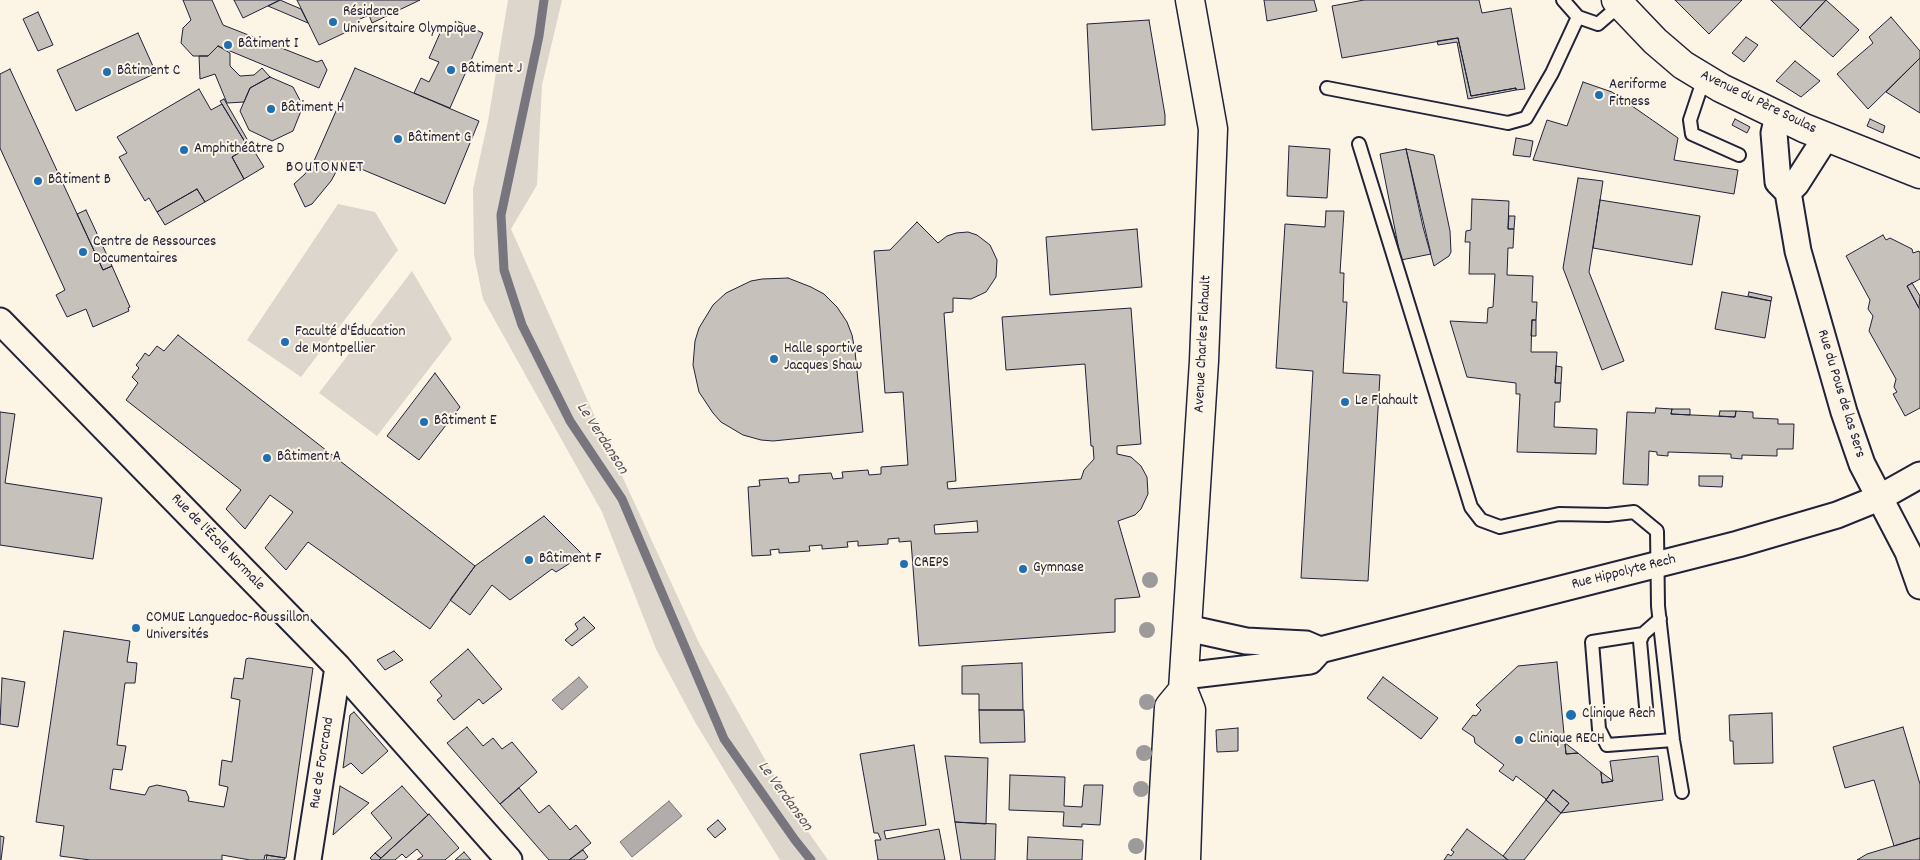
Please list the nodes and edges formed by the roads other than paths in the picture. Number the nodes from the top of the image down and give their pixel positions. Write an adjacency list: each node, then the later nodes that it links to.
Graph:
1 (1190, 0): 19 (main road, Avenue Charles Flahault)
2 (1564, 0): 4 (lane)
3 (1618, 2): 4 (lane); 5 (main road, Avenue du Père Soulas)
4 (1578, 17): 6 (lane)
5 (1704, 78): 7 (main road, Avenue du Père Soulas); 10 (lane)
6 (1327, 88)
7 (1778, 116): 8 (main road, Avenue du Père Soulas); 12 (street, Rue du Pous de las Sers)
8 (1826, 137): 11 (main road, Avenue du Père Soulas); 12 (street)
9 (1359, 144): 16 (lane)
10 (1739, 155)
11 (1920, 174)
12 (1788, 192): 15 (street, Rue du Pous de las Sers)
13 (0, 321): 22 (street, Rue de l'École Normale)
14 (1920, 475): 15 (street, Rue Hippolyte Rech)
15 (1879, 498): 16 (street, Rue Hippolyte Rech); 17 (street, Rue du Pous de las Sers)
16 (1658, 564): 18 (lane); 21 (street, Rue Hippolyte Rech)
17 (1918, 575)
18 (1660, 619): 20 (lane); 25 (lane)
19 (1188, 628): 21 (street, Rue Hippolyte Rech); 23 (main road, Avenue Charles Flahault)
20 (1643, 634): 24 (lane); 25 (lane)
21 (1320, 650): 23 (street, Rue Hippolyte Rech)
22 (338, 667): 27 (street, Rue de Forcrand); 28 (street, Rue de l'École Normale)
23 (1184, 683): 29 (main road); 30 (main road, Avenue Charles Flahault)
24 (1646, 706)
25 (1673, 740): 26 (lane)
26 (1682, 792)
27 (308, 860)
28 (509, 860)
29 (1160, 860)
30 (1186, 860)

